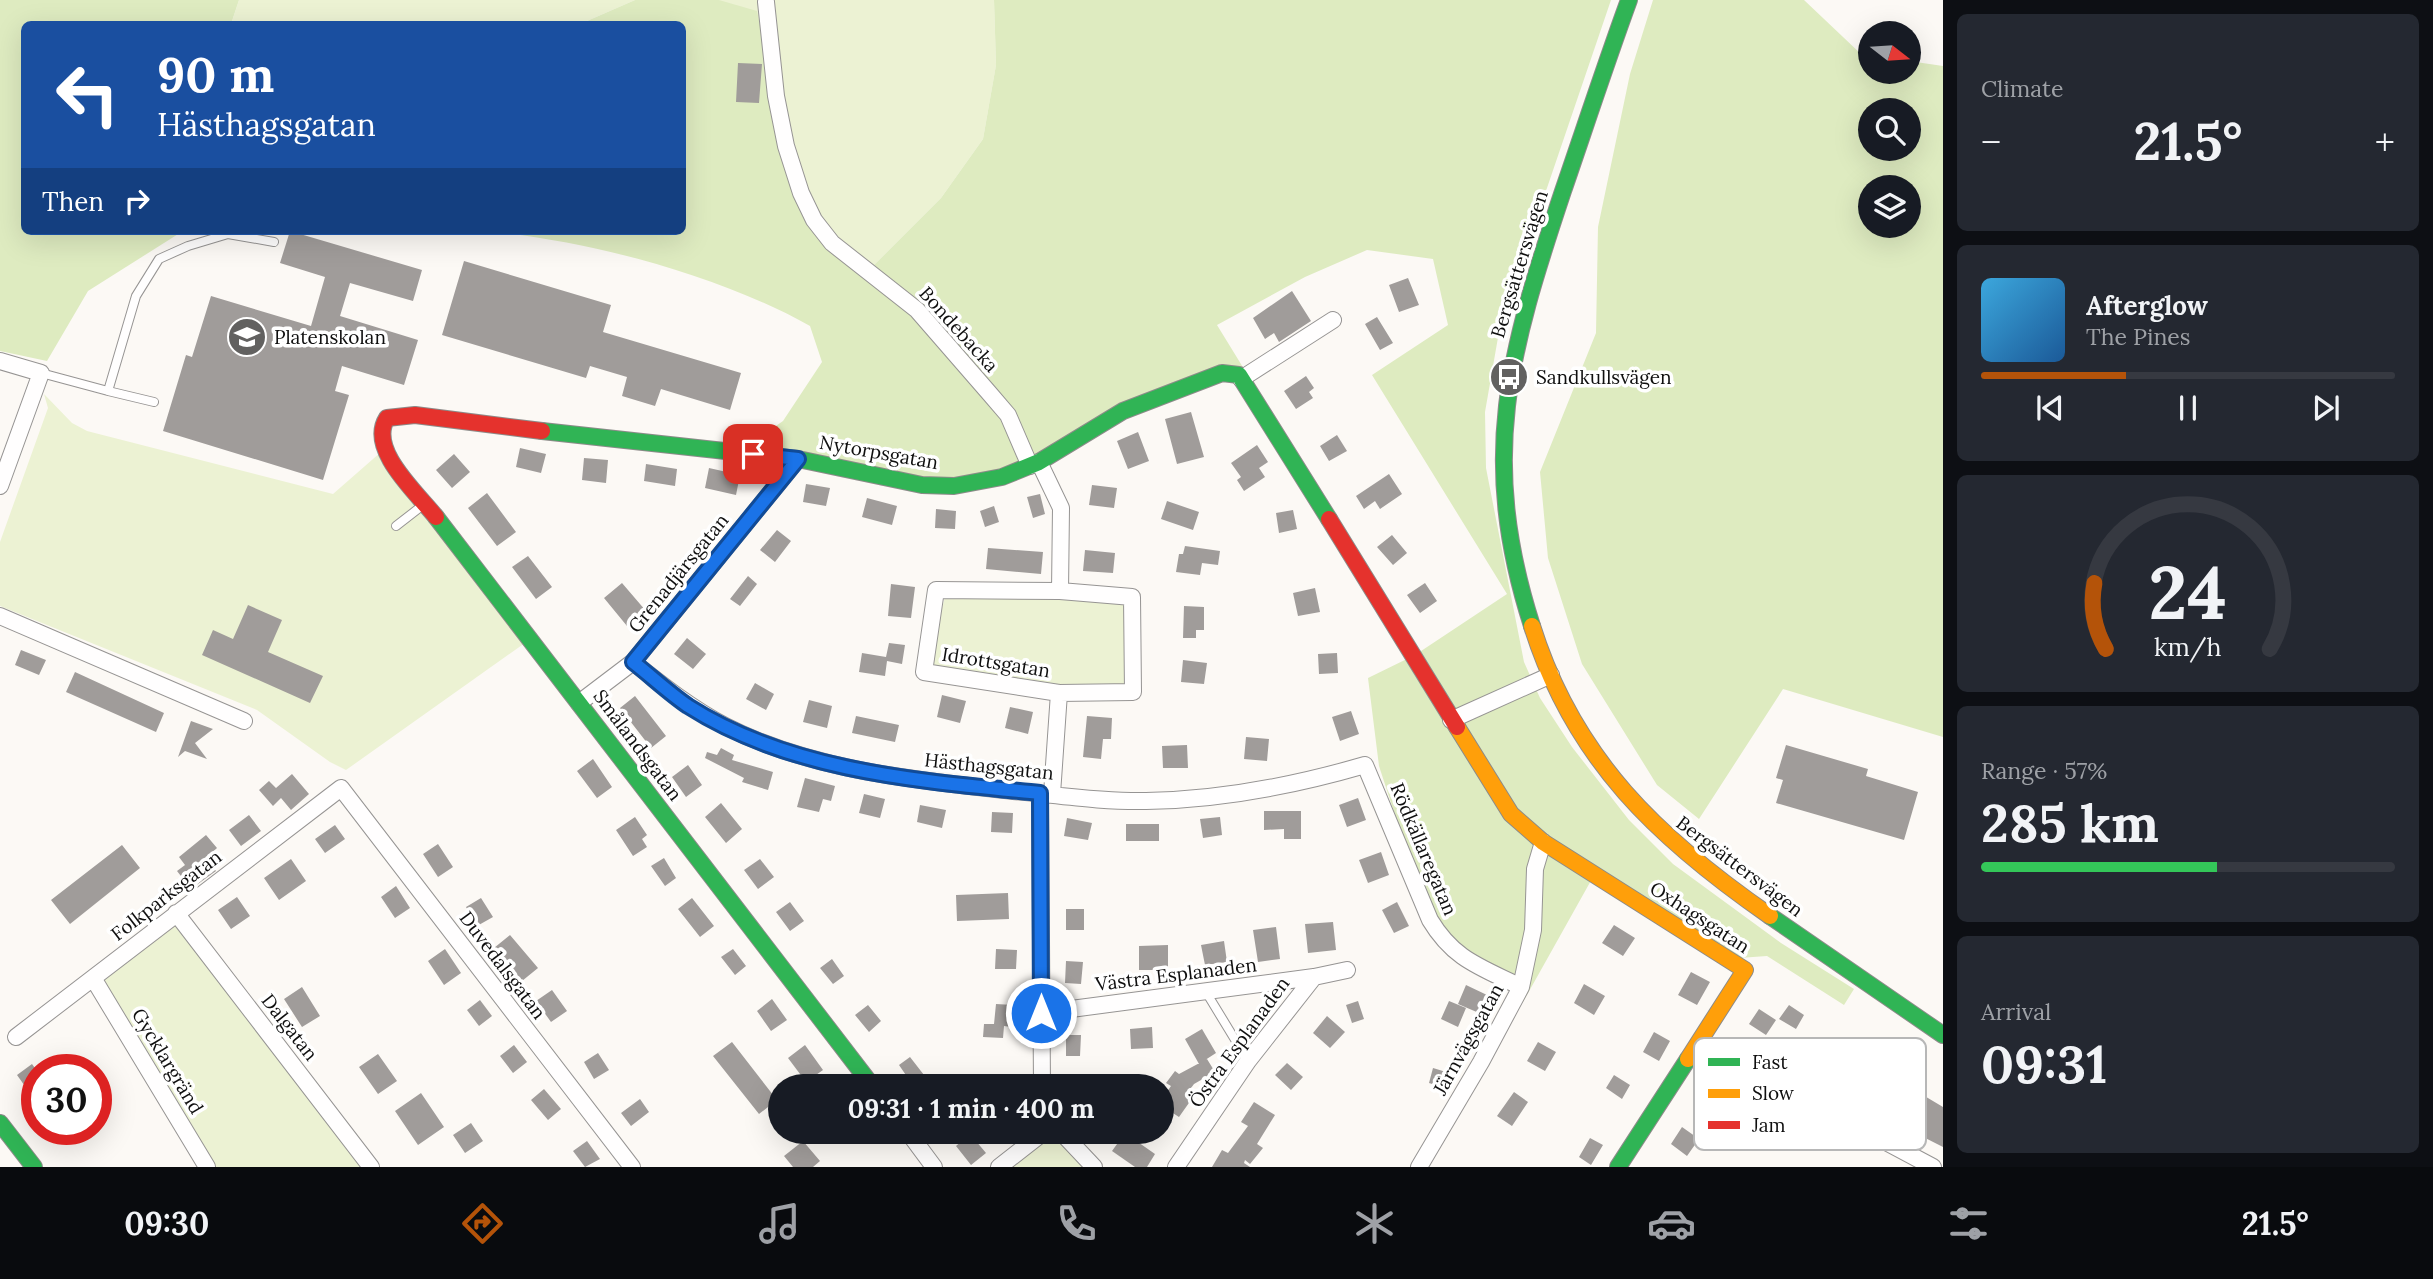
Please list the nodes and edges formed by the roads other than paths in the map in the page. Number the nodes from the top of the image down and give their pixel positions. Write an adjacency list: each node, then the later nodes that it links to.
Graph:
1 (1629, 0): 21 (street, Bergsättersvägen)
2 (763, 1): 14 (street, Bondebacka)
3 (225, 235): 10 (lane)
4 (234, 235): 5 (lane)
5 (274, 242)
6 (1333, 320): 9 (street)
7 (0, 361): 8 (street)
8 (41, 373): 10 (lane); 15 (street)
9 (1241, 379): 14 (street, Nytorpsgatan); 24 (street)
10 (107, 391): 11 (lane)
11 (154, 402)
12 (380, 427): 13 (street, Nytorpsgatan); 16 (street, Smålandsgatan)
13 (798, 459): 14 (street, Nytorpsgatan); 20 (street, Grenadjärsgatan)
14 (1034, 464): 18 (street)
15 (0, 486)
16 (425, 503): 17 (lane); 23 (street, Smålandsgatan)
17 (396, 526)
18 (1060, 591): 22 (street, Idrottsgatan); 22 (street, Idrottsgatan)
19 (2, 621): 25 (street)
20 (633, 662): 23 (street, Grenadjärsgatan); 28 (street, Hästhagsgatan)
21 (1551, 675): 24 (street); 37 (street, Bergsättersvägen)
22 (1059, 693): 28 (street, Idrottsgatan)
23 (579, 703): 42 (street, Smålandsgatan)
24 (1451, 720): 29 (street)
25 (244, 721)
26 (1366, 765): 28 (street, Hästhagsgatan); 34 (street, Rödkällaregatan)
27 (341, 788): 30 (street, Folkparksgatan); 53 (street, Duvedalsgatan)
28 (1046, 794): 36 (street, Idrottsgatan)
29 (1543, 842): 34 (street, Järnvägsgatan); 39 (street, Oxhagsgatan)
30 (176, 913): 33 (street, Folkparksgatan); 52 (street, Dalgatan)
31 (1348, 970): 32 (street, Västra Esplanaden)
32 (1314, 977): 35 (street, Västra Esplanaden); 41 (street, Östra Esplanaden)
33 (93, 978): 38 (street, Folkparksgatan); 51 (street, Gycklargränd)
34 (1521, 987): 57 (street, Järnvägsgatan)
35 (1206, 991): 36 (street, Västra Esplanaden); 41 (lane)
36 (1041, 1013): 43 (street)
37 (1943, 1035)
38 (16, 1037)
39 (1701, 1038)
40 (1694, 1049): 58 (street, Oxhagsgatan)
41 (1248, 1061): 56 (street, Östra Esplanaden)
42 (863, 1074)
43 (1042, 1074)
44 (0, 1123): 50 (street)
45 (917, 1144): 54 (street)
46 (1029, 1144): 55 (street)
47 (1071, 1144): 49 (street)
48 (1901, 1150): 59 (street)
49 (1089, 1166)
50 (34, 1167)
51 (207, 1167)
52 (371, 1167)
53 (632, 1167)
54 (934, 1167)
55 (999, 1167)
56 (1176, 1167)
57 (1419, 1167)
58 (1618, 1167)
59 (1933, 1167)

